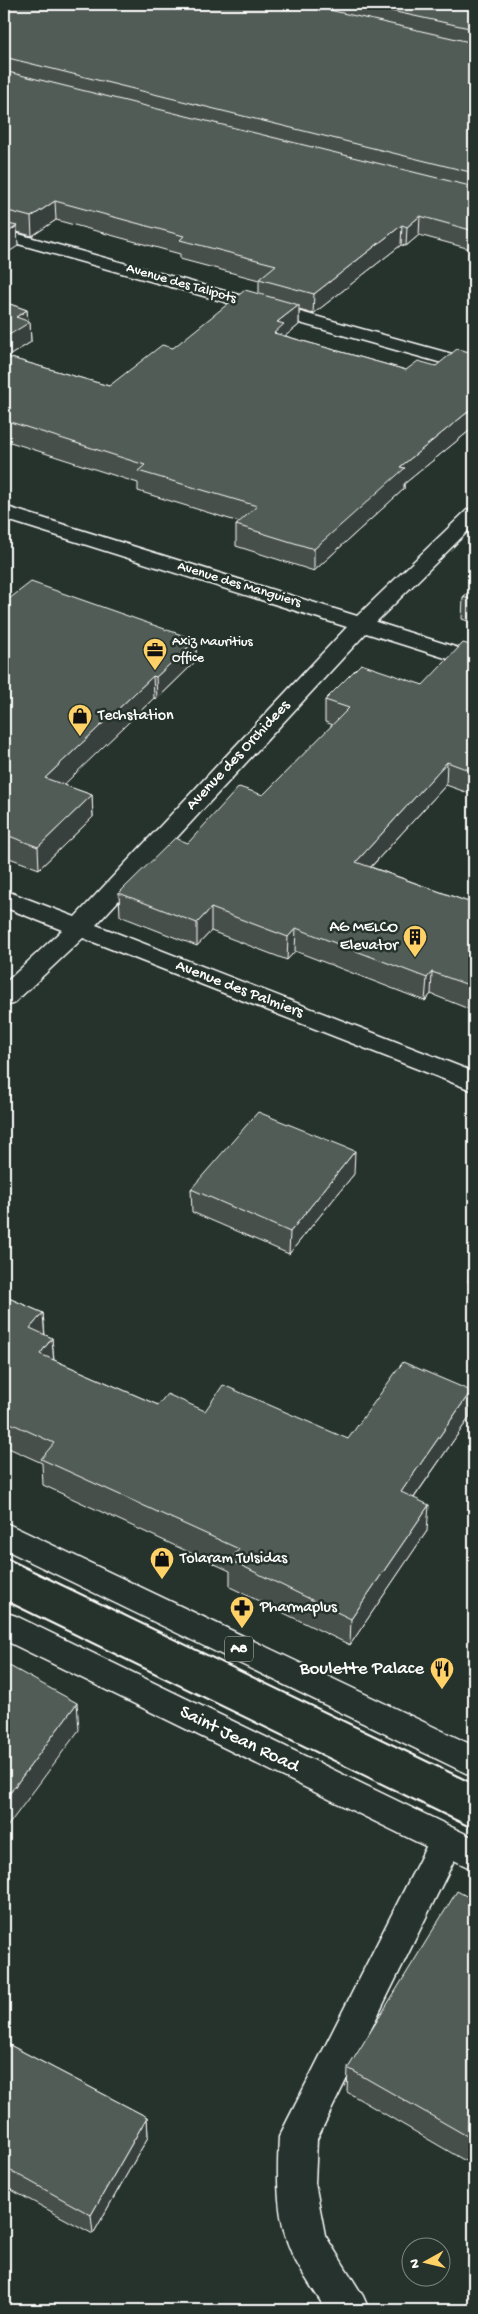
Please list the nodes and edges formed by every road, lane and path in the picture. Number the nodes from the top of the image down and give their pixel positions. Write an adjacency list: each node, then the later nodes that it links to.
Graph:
1 (4, 235): 2 (street, Avenue des Talipots)
2 (474, 366)
3 (4, 512): 5 (street, Avenue des Manguiers)
4 (474, 514): 5 (street, Avenue des Orchidees)
5 (362, 624): 6 (street, Avenue des Manguiers); 8 (street, Avenue des Orchidees)
6 (474, 660)
7 (4, 898): 8 (street, Avenue des Palmiers)
8 (79, 928): 9 (street, Avenue des Orchidees); 10 (street, Avenue des Palmiers)
9 (4, 998)
10 (474, 1082)
11 (4, 1535): 13 (street, A8)
12 (4, 1625): 14 (street, Saint Jean Road)
13 (474, 1762)
14 (460, 1848): 15 (street)
15 (349, 2310)

